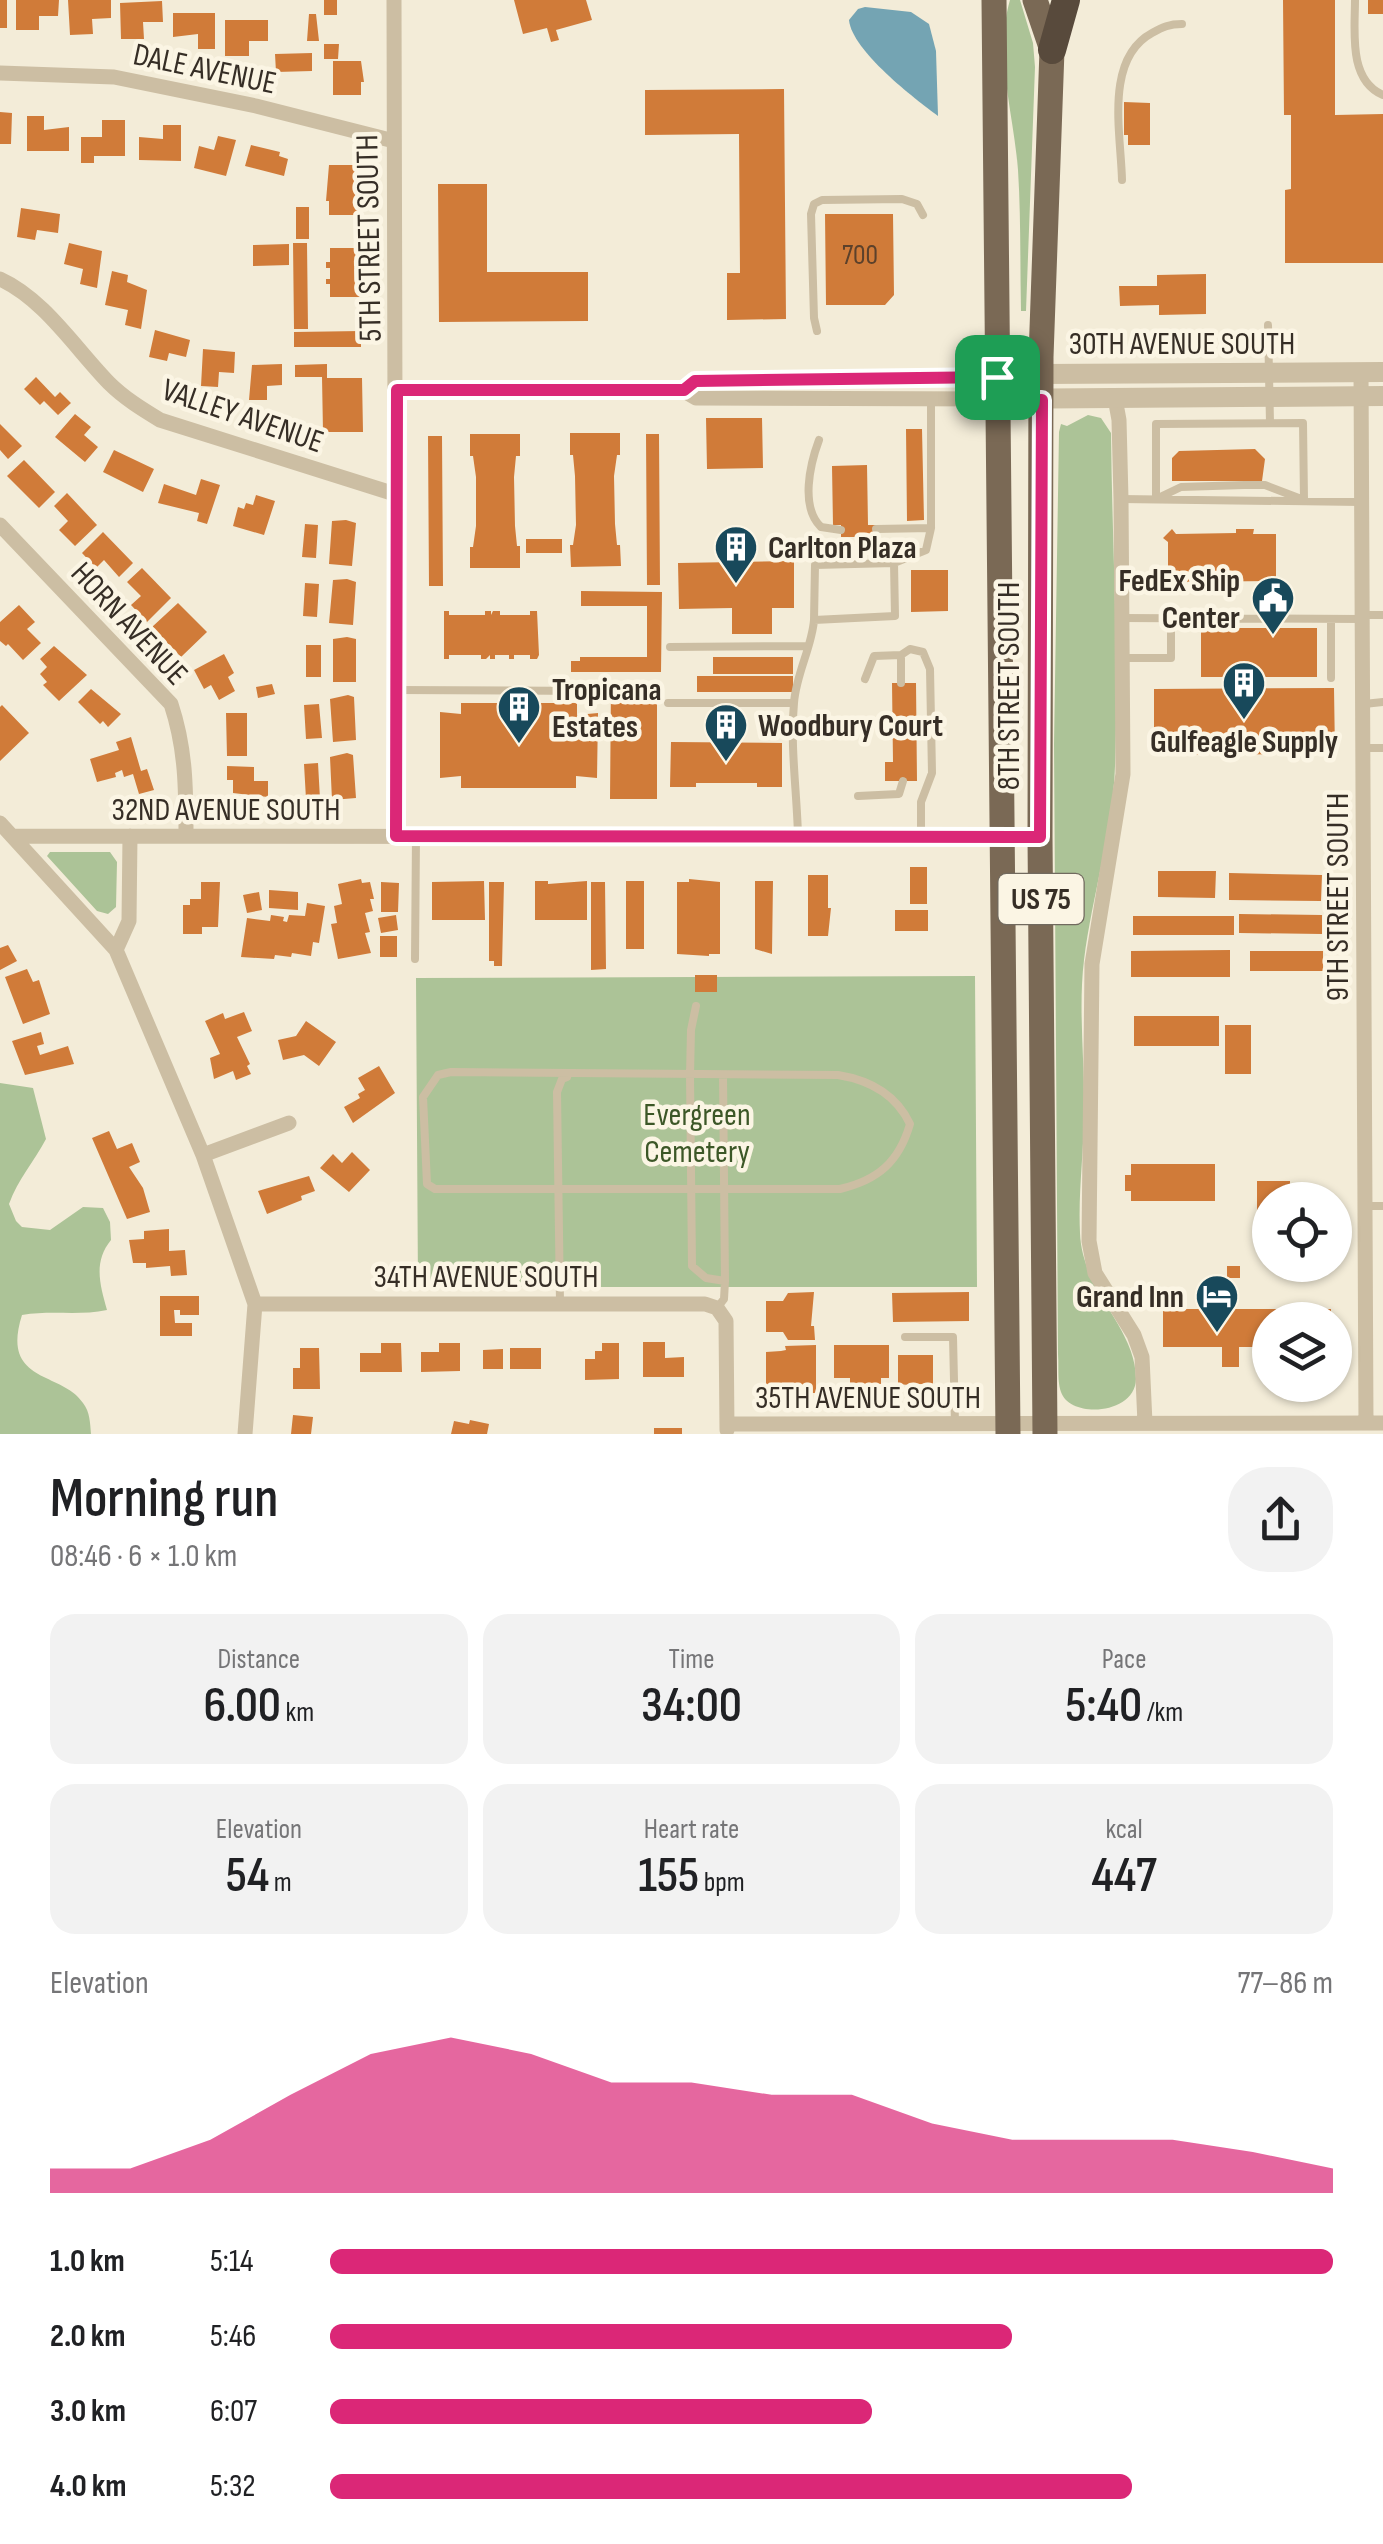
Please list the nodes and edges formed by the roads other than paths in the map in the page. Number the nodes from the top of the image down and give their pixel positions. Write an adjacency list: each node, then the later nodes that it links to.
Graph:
1 (394, 0): 10 (street, 5TH STREET SOUTH)
2 (994, 0): 21 (main road, 8TH STREET SOUTH / US 75)
3 (1035, 0): 7 (main road, 8TH STREET SOUTH / US 75)
4 (1066, 0): 7 (highway)
5 (1355, 0): 9 (lane)
6 (1182, 24): 11 (lane)
7 (1052, 50): 20 (main road, 8TH STREET SOUTH / US 75)
8 (0, 73): 10 (street, DALE AVENUE)
9 (1383, 94)
10 (394, 141): 22 (street, 5TH STREET SOUTH)
11 (1122, 180)
12 (923, 215): 15 (lane)
13 (0, 279): 31 (street, VALLEY AVENUE)
14 (1268, 325): 17 (lane)
15 (818, 331)
16 (1361, 371): 17 (street, 30TH AVENUE SOUTH); 18 (street, 30TH AVENUE SOUTH); 25 (street, 9TH STREET SOUTH)
17 (1269, 372): 20 (street, 30TH AVENUE SOUTH); 24 (lane)
18 (1383, 372)
19 (818, 380): 21 (street, 30TH AVENUE SOUTH); 23 (street, 30TH AVENUE SOUTH); 28 (street)
20 (1042, 387): 21 (street, 30TH AVENUE SOUTH); 26 (street, 30TH AVENUE SOUTH); 73 (main road, 8TH STREET SOUTH / US 75)
21 (997, 388): 27 (street, 30TH AVENUE SOUTH); 72 (main road, 8TH STREET SOUTH / US 75)
22 (397, 390): 23 (street, 30TH AVENUE SOUTH); 31 (street, 5TH STREET SOUTH)
23 (684, 390): 28 (street, 30TH AVENUE SOUTH)
24 (1270, 394): 25 (street, 30TH AVENUE SOUTH); 26 (street, 30TH AVENUE SOUTH); 29 (lane)
25 (1372, 395): 35 (street, 9TH STREET SOUTH)
26 (1115, 398): 32 (street)
27 (932, 399): 28 (street, 30TH AVENUE SOUTH); 37 (lane)
28 (818, 400)
29 (1270, 423): 33 (lane); 34 (lane)
30 (819, 440): 39 (lane)
31 (398, 496): 54 (street, 5TH STREET SOUTH)
32 (1121, 499): 33 (lane); 43 (street)
33 (1156, 499): 34 (lane); 34 (lane)
34 (1304, 500): 35 (lane)
35 (1362, 502): 42 (street, 9TH STREET SOUTH)
36 (0, 524): 67 (street, HORN AVENUE)
37 (931, 528): 38 (lane); 40 (lane)
38 (876, 529)
39 (841, 530)
40 (894, 563): 46 (lane); 46 (lane)
41 (1383, 615): 42 (lane)
42 (1363, 617): 45 (lane); 59 (street, 9TH STREET SOUTH)
43 (1122, 618): 44 (lane); 50 (street)
44 (1171, 618): 45 (lane); 50 (lane)
45 (1331, 619): 51 (lane)
46 (814, 620): 47 (lane)
47 (806, 646): 48 (lane); 58 (lane)
48 (670, 648)
49 (901, 655): 52 (lane); 53 (lane); 71 (lane)
50 (1122, 658): 94 (street)
51 (1331, 678)
52 (865, 680)
53 (901, 683)
54 (397, 690): 55 (lane); 68 (street, 5TH STREET SOUTH)
55 (595, 691)
56 (1383, 702): 59 (lane)
57 (668, 703): 58 (lane)
58 (794, 703): 70 (lane)
59 (1364, 704): 60 (street, 9TH STREET SOUTH)
60 (1364, 748): 61 (lane); 74 (street, 9TH STREET SOUTH)
61 (1383, 748)
62 (903, 781): 63 (lane)
63 (858, 796)
64 (0, 823): 65 (street)
65 (12, 836): 66 (street, 32ND AVENUE SOUTH); 76 (street)
66 (130, 836): 67 (street, 32ND AVENUE SOUTH); 76 (street)
67 (186, 836): 68 (street, 32ND AVENUE SOUTH)
68 (396, 836): 69 (street, 32ND AVENUE SOUTH)
69 (416, 836): 70 (street, 32ND AVENUE SOUTH); 77 (lane)
70 (798, 836): 71 (street, 32ND AVENUE SOUTH)
71 (921, 836): 72 (street, 32ND AVENUE SOUTH)
72 (1003, 836): 73 (street, 32ND AVENUE SOUTH); 99 (main road, 8TH STREET SOUTH / US 75)
73 (1040, 837): 100 (main road, 8TH STREET SOUTH / US 75)
74 (1365, 911): 75 (street); 87 (street, 9TH STREET SOUTH)
75 (1383, 911)
76 (116, 950): 83 (street)
77 (415, 959)
78 (696, 1006): 80 (lane)
79 (571, 1075): 80 (lane); 84 (lane); 84 (lane)
80 (690, 1075): 81 (lane); 85 (lane)
81 (723, 1075): 86 (lane); 86 (lane)
82 (289, 1123): 83 (street)
83 (202, 1155): 90 (street)
84 (558, 1189): 85 (lane); 91 (lane)
85 (691, 1190): 86 (lane); 89 (lane)
86 (724, 1190): 89 (lane)
87 (1366, 1206): 88 (lane); 95 (street, 9TH STREET SOUTH)
88 (1383, 1206)
89 (725, 1280): 92 (lane)
90 (255, 1304): 91 (street, 34TH AVENUE SOUTH); 101 (street)
91 (560, 1304): 92 (street, 34TH AVENUE SOUTH)
92 (716, 1308): 98 (street)
93 (905, 1337): 97 (lane)
94 (1145, 1423): 95 (street, 35TH AVENUE SOUTH); 100 (street, 35TH AVENUE SOUTH)
95 (1366, 1423): 96 (street, 35TH AVENUE SOUTH)
96 (1383, 1423)
97 (955, 1424): 98 (street, 35TH AVENUE SOUTH); 99 (street, 35TH AVENUE SOUTH)
98 (727, 1429)
99 (1008, 1429): 100 (street, 35TH AVENUE SOUTH)
100 (1045, 1429)
101 (245, 1434)

